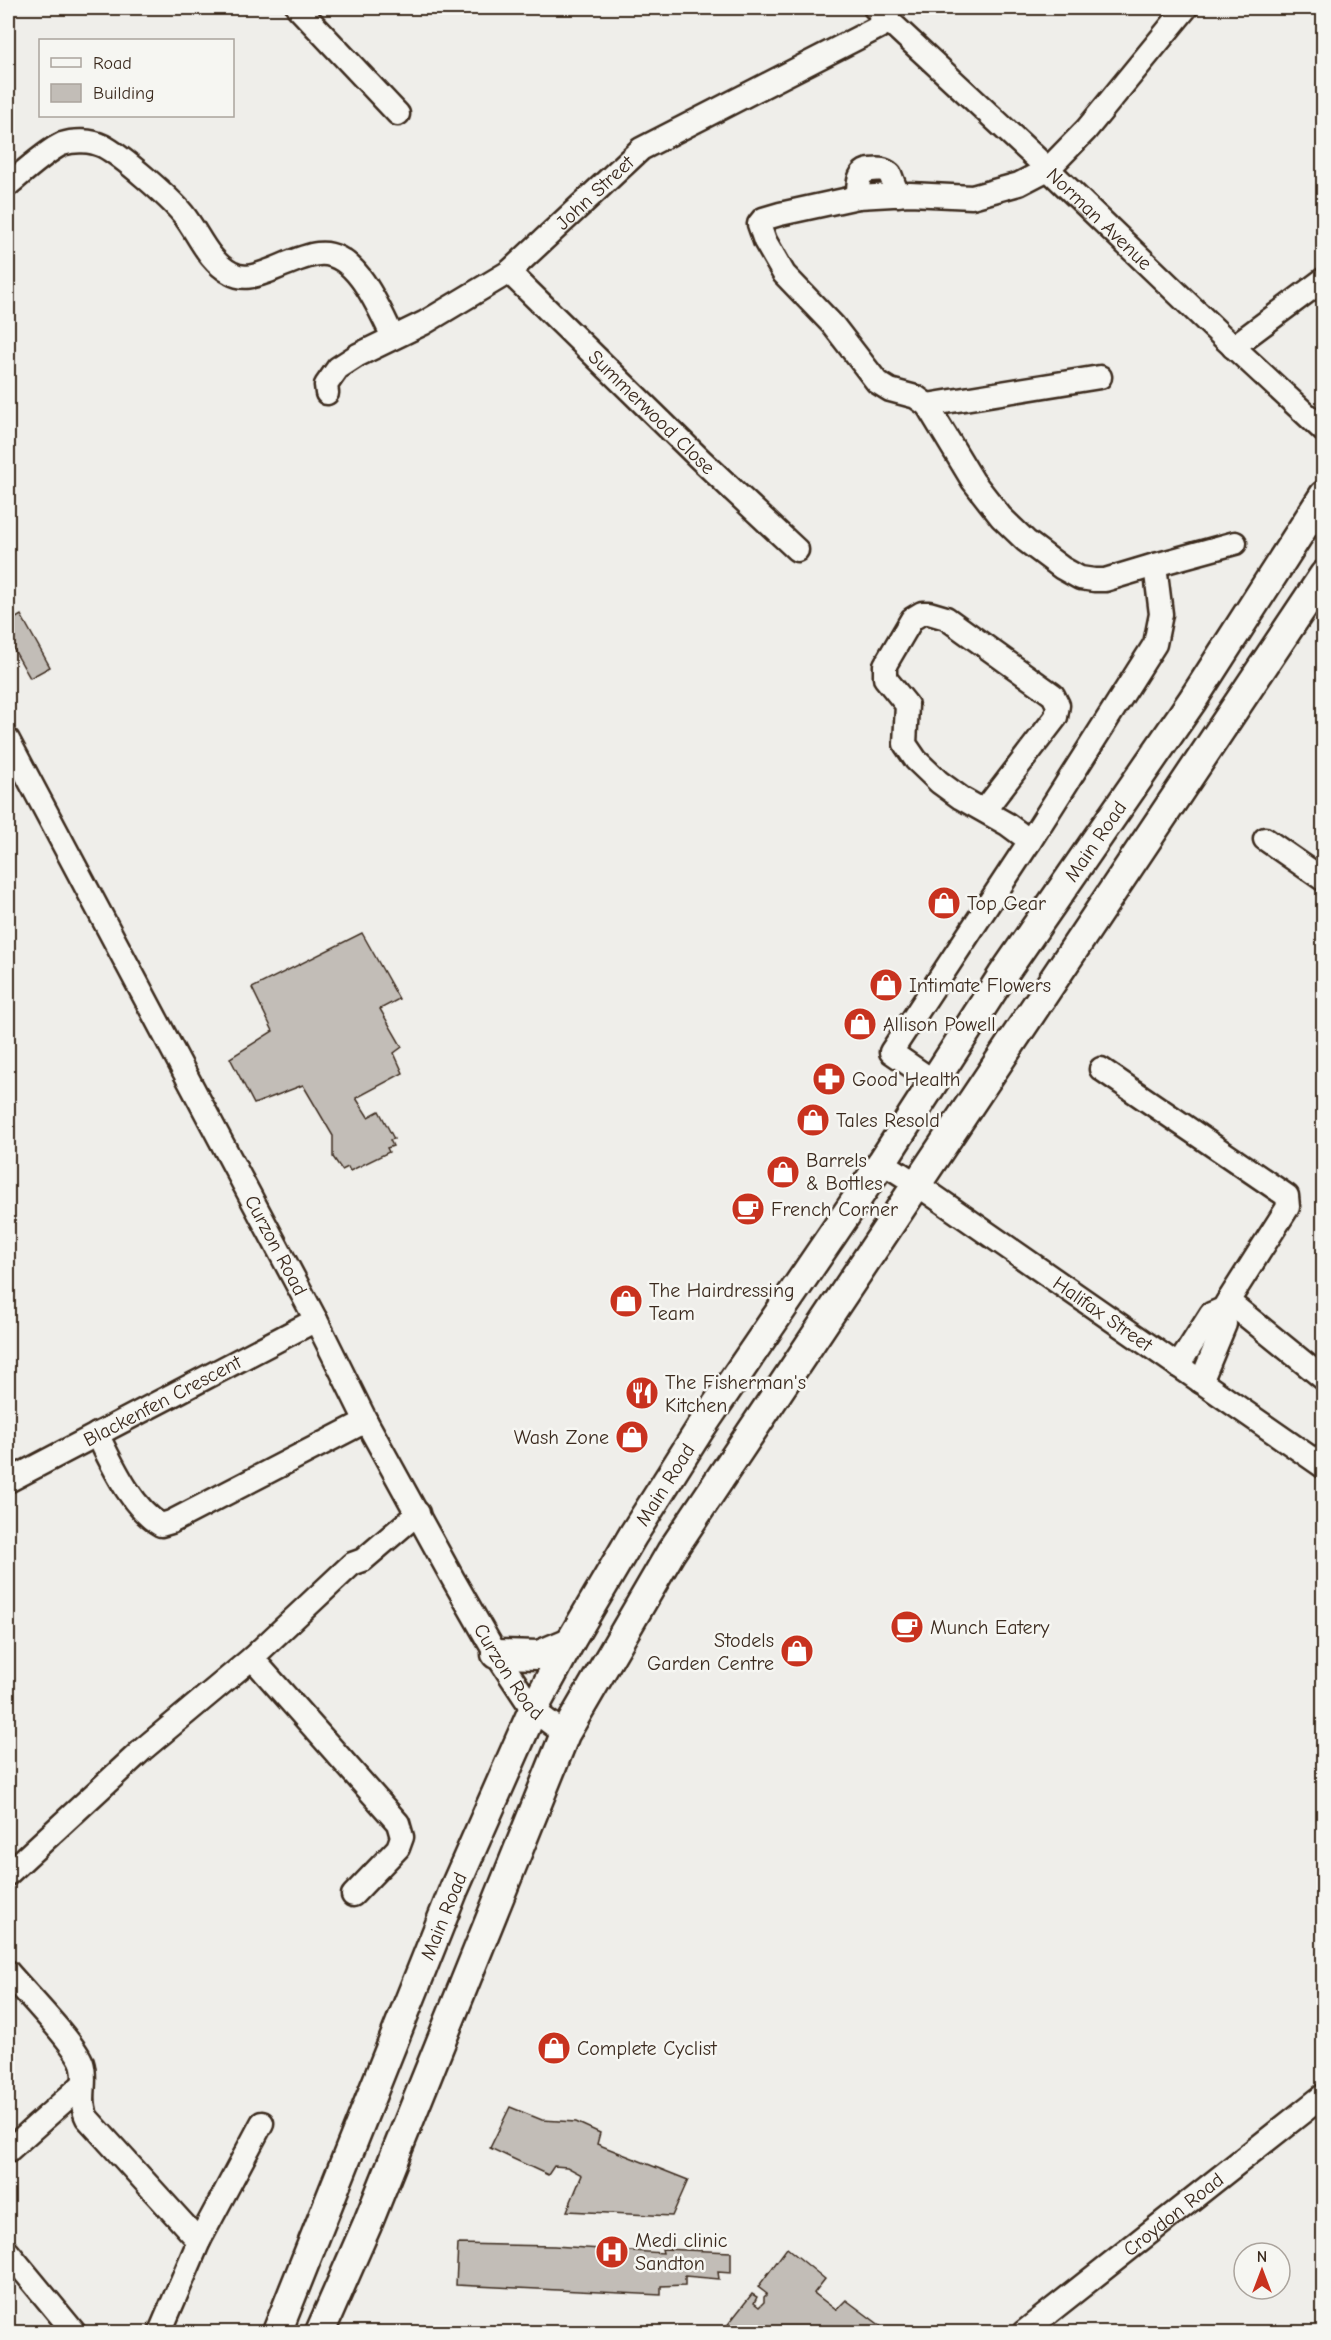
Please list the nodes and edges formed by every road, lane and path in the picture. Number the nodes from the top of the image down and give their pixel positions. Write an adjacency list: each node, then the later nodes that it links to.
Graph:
1 (298, 8): 4 (street)
2 (1186, 8): 5 (street)
3 (882, 15): 5 (street, Norman Avenue); 7 (street, John Street)
4 (398, 114)
5 (1048, 169): 10 (street, Norman Avenue); 13 (street)
6 (8, 185): 9 (street)
7 (508, 272): 9 (street, John Street); 17 (street, Summerwood Close)
8 (1323, 279): 10 (street)
9 (393, 337): 12 (street, John Street)
10 (1233, 347): 14 (street, Norman Avenue)
11 (1100, 377): 13 (street)
12 (327, 393)
13 (927, 405): 18 (street)
14 (1323, 431)
15 (1323, 495): 26 (main road, Main Road)
16 (1235, 543): 18 (street)
17 (797, 550)
18 (1155, 565): 23 (street)
19 (1323, 575): 28 (main road)
20 (8, 740): 30 (street, Curzon Road)
21 (984, 811): 21 (street); 23 (street)
22 (1265, 839): 24 (street)
23 (1030, 842): 26 (street)
24 (1323, 880)
25 (1101, 1069): 29 (street)
26 (933, 1081): 27 (main road, Main Road)
27 (882, 1162): 28 (street, Halifax Street); 39 (main road, Main Road)
28 (918, 1185): 31 (street, Halifax Street); 43 (main road)
29 (1225, 1305): 31 (street); 32 (street); 33 (street)
30 (316, 1320): 34 (street, Curzon Road); 35 (street, Blackenfen Crescent)
31 (1178, 1366): 33 (street, Halifax Street)
32 (1323, 1379)
33 (1201, 1382): 36 (street, Halifax Street)
34 (366, 1421): 35 (street); 38 (street, Curzon Road)
35 (97, 1434): 37 (street, Blackenfen Crescent)
36 (1323, 1467)
37 (8, 1481)
38 (415, 1507): 40 (street, Curzon Road); 41 (street)
39 (570, 1642): 40 (main road); 42 (main road, Main Road)
40 (496, 1654): 42 (street, Curzon Road)
41 (252, 1658): 44 (street); 45 (street)
42 (533, 1710): 43 (street, Curzon Road); 55 (main road, Main Road)
43 (565, 1734): 56 (main road)
44 (8, 1874)
45 (353, 1894)
46 (8, 1972): 47 (street)
47 (83, 2084): 50 (street); 51 (street)
48 (1323, 2095): 57 (street, Croydon Road)
49 (262, 2123): 51 (street)
50 (8, 2151)
51 (199, 2241): 54 (street)
52 (8, 2252): 53 (street)
53 (74, 2332)
54 (160, 2332)
55 (277, 2332)
56 (320, 2332)
57 (1024, 2332)

